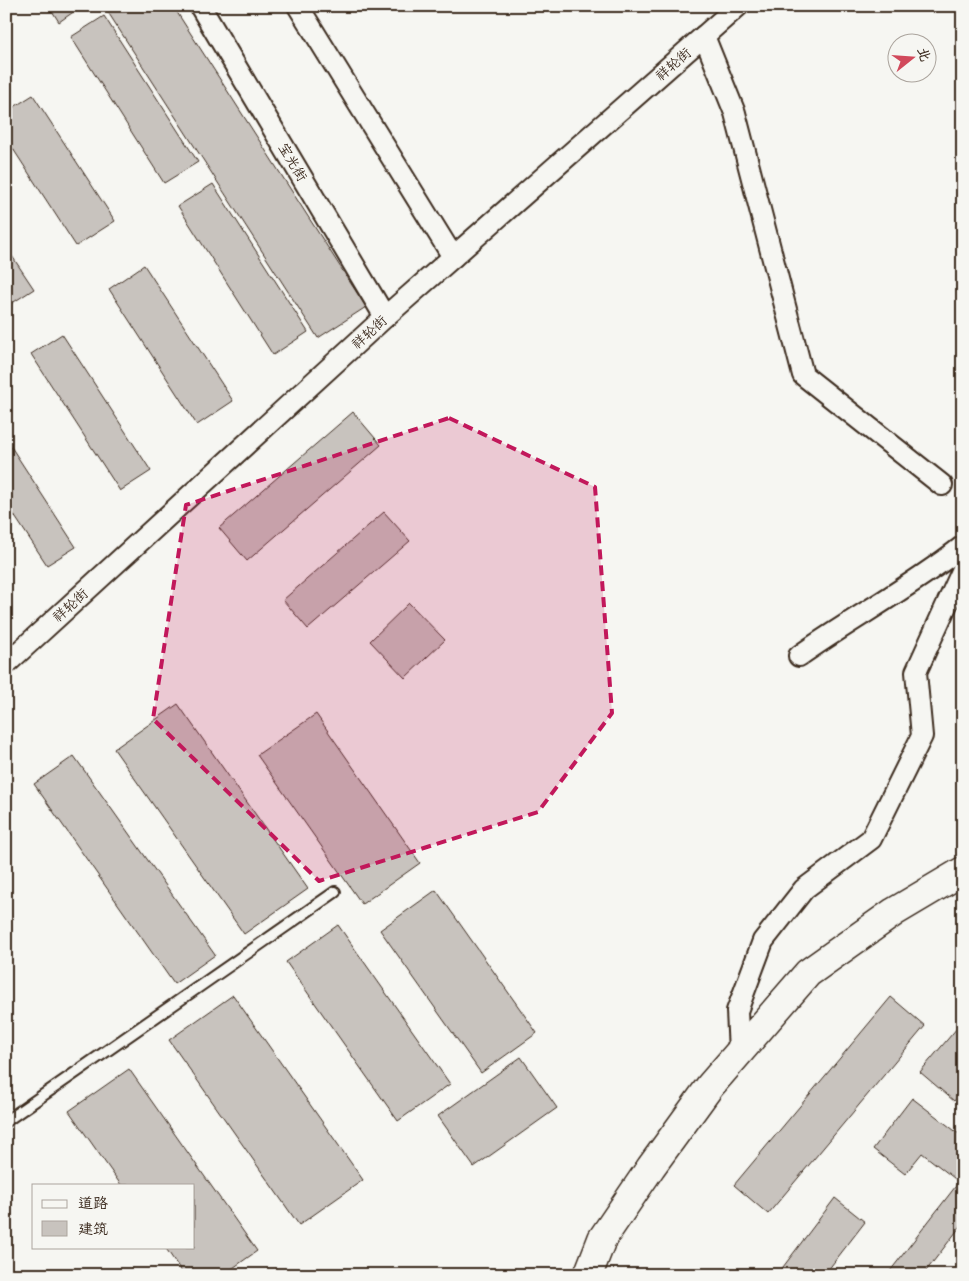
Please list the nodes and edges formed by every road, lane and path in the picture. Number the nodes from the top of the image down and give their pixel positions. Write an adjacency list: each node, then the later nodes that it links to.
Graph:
1 (200, 6): 6 (street, 宝光街)
2 (298, 6): 5 (street)
3 (738, 6): 4 (street, 祥轮街)
4 (704, 36): 5 (street, 祥轮街); 7 (street)
5 (453, 257): 6 (street, 祥轮街)
6 (385, 317): 11 (street, 祥轮街)
7 (942, 485)
8 (963, 546): 10 (street)
9 (963, 569): 14 (street)
10 (799, 656)
11 (6, 664)
12 (963, 871): 14 (highway)
13 (335, 892): 15 (lane)
14 (739, 1052): 16 (highway)
15 (6, 1121)
16 (588, 1275)

